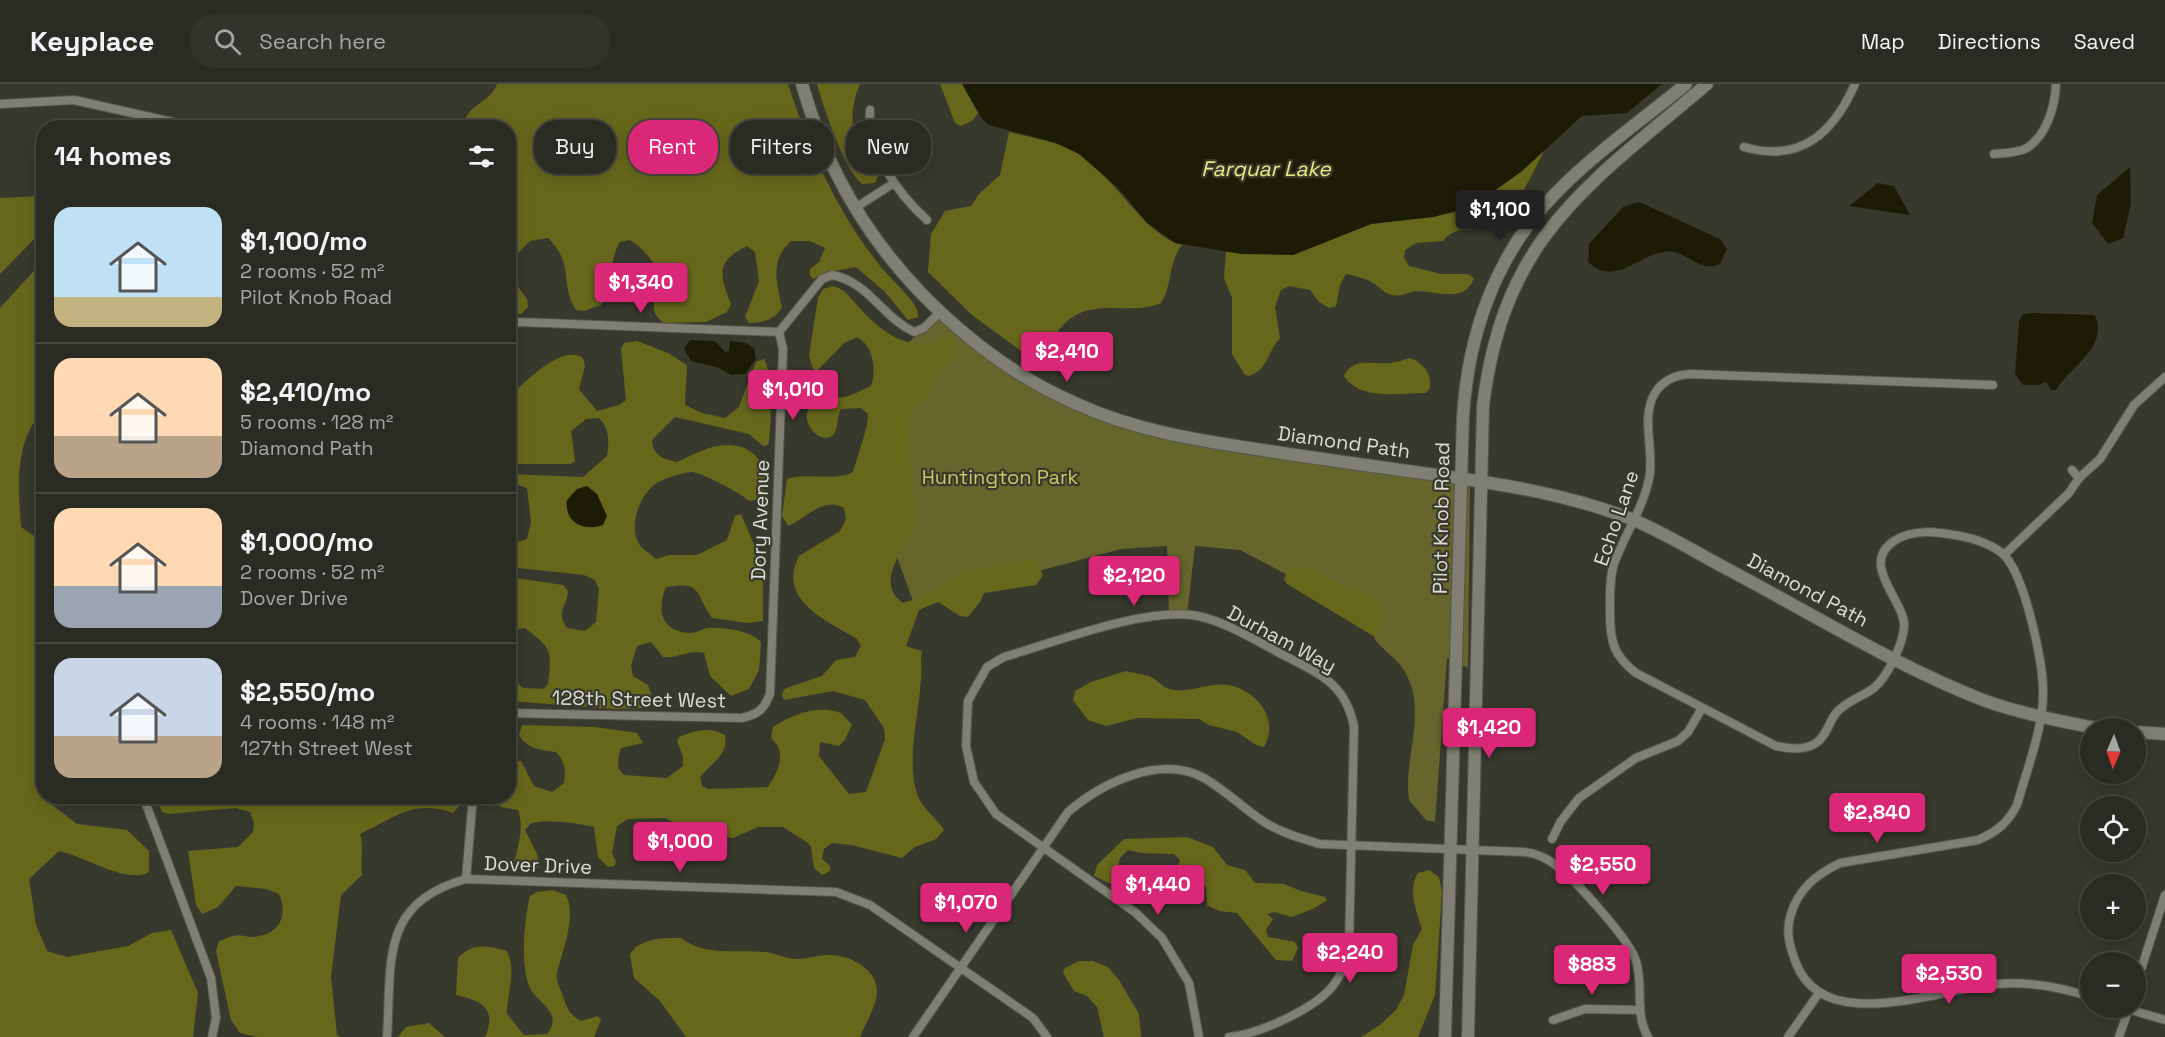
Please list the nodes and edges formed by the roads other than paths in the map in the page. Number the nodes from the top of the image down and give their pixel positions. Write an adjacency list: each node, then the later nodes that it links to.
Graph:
1 (802, 84): 12 (main road, Diamond Path)
2 (1686, 84): 20 (main road, Pilot Knob Road)
3 (1707, 84): 22 (main road, Pilot Knob Road)
4 (1855, 84): 9 (street)
5 (2056, 84): 10 (street)
6 (0, 104): 8 (street)
7 (870, 110): 11 (street)
8 (167, 120)
9 (1744, 147)
10 (1994, 154)
11 (894, 183): 12 (street); 13 (street)
12 (855, 208): 14 (main road, Diamond Path)
13 (927, 220)
14 (940, 312): 16 (street); 20 (main road, Diamond Path)
15 (516, 323): 16 (street)
16 (779, 332): 26 (street, Dory Avenue)
17 (2165, 376): 21 (street)
18 (1993, 385): 23 (street, Echo Lane)
19 (2072, 470): 21 (street)
20 (1461, 478): 22 (main road, Diamond Path); 38 (main road, Pilot Knob Road)
21 (2079, 478): 24 (street)
22 (1480, 480): 23 (main road, Diamond Path); 39 (main road, Pilot Knob Road)
23 (1633, 519): 25 (main road, Diamond Path); 27 (street, Echo Lane)
24 (2004, 555): 25 (street, Echo Lane); 29 (street)
25 (1893, 658): 27 (street, Echo Lane); 29 (main road, Diamond Path)
26 (765, 707): 28 (street, 128th Street West)
27 (1702, 708): 35 (street)
28 (516, 713)
29 (2040, 717): 30 (main road, Diamond Path); 44 (street)
30 (2080, 725)
31 (2146, 733): 32 (main road)
32 (2165, 735)
33 (146, 804): 51 (street)
34 (472, 804): 40 (street)
35 (1552, 839)
36 (1352, 846): 37 (street); 37 (street, Durham Way); 38 (street); 56 (street, Durham Way)
37 (1042, 848): 43 (street); 55 (street, Durham Way)
38 (1449, 850): 39 (street); 57 (main road, Pilot Knob Road)
39 (1472, 851): 46 (street); 58 (main road, Pilot Knob Road)
40 (466, 879): 43 (street, Dover Drive); 52 (street, Dover Drive)
41 (2165, 895): 42 (street)
42 (2146, 954)
43 (960, 967): 53 (street); 54 (street, Dover Drive)
44 (1819, 993): 45 (street); 60 (street)
45 (2080, 993)
46 (1640, 1010): 49 (street); 59 (street)
47 (2146, 1014): 50 (street)
48 (2124, 1018): 61 (street)
49 (1553, 1020)
50 (2165, 1020)
51 (212, 1037)
52 (387, 1037)
53 (913, 1037)
54 (1047, 1037)
55 (1199, 1037)
56 (1229, 1037)
57 (1445, 1037)
58 (1468, 1037)
59 (1648, 1037)
60 (1788, 1037)
61 (2119, 1037)

